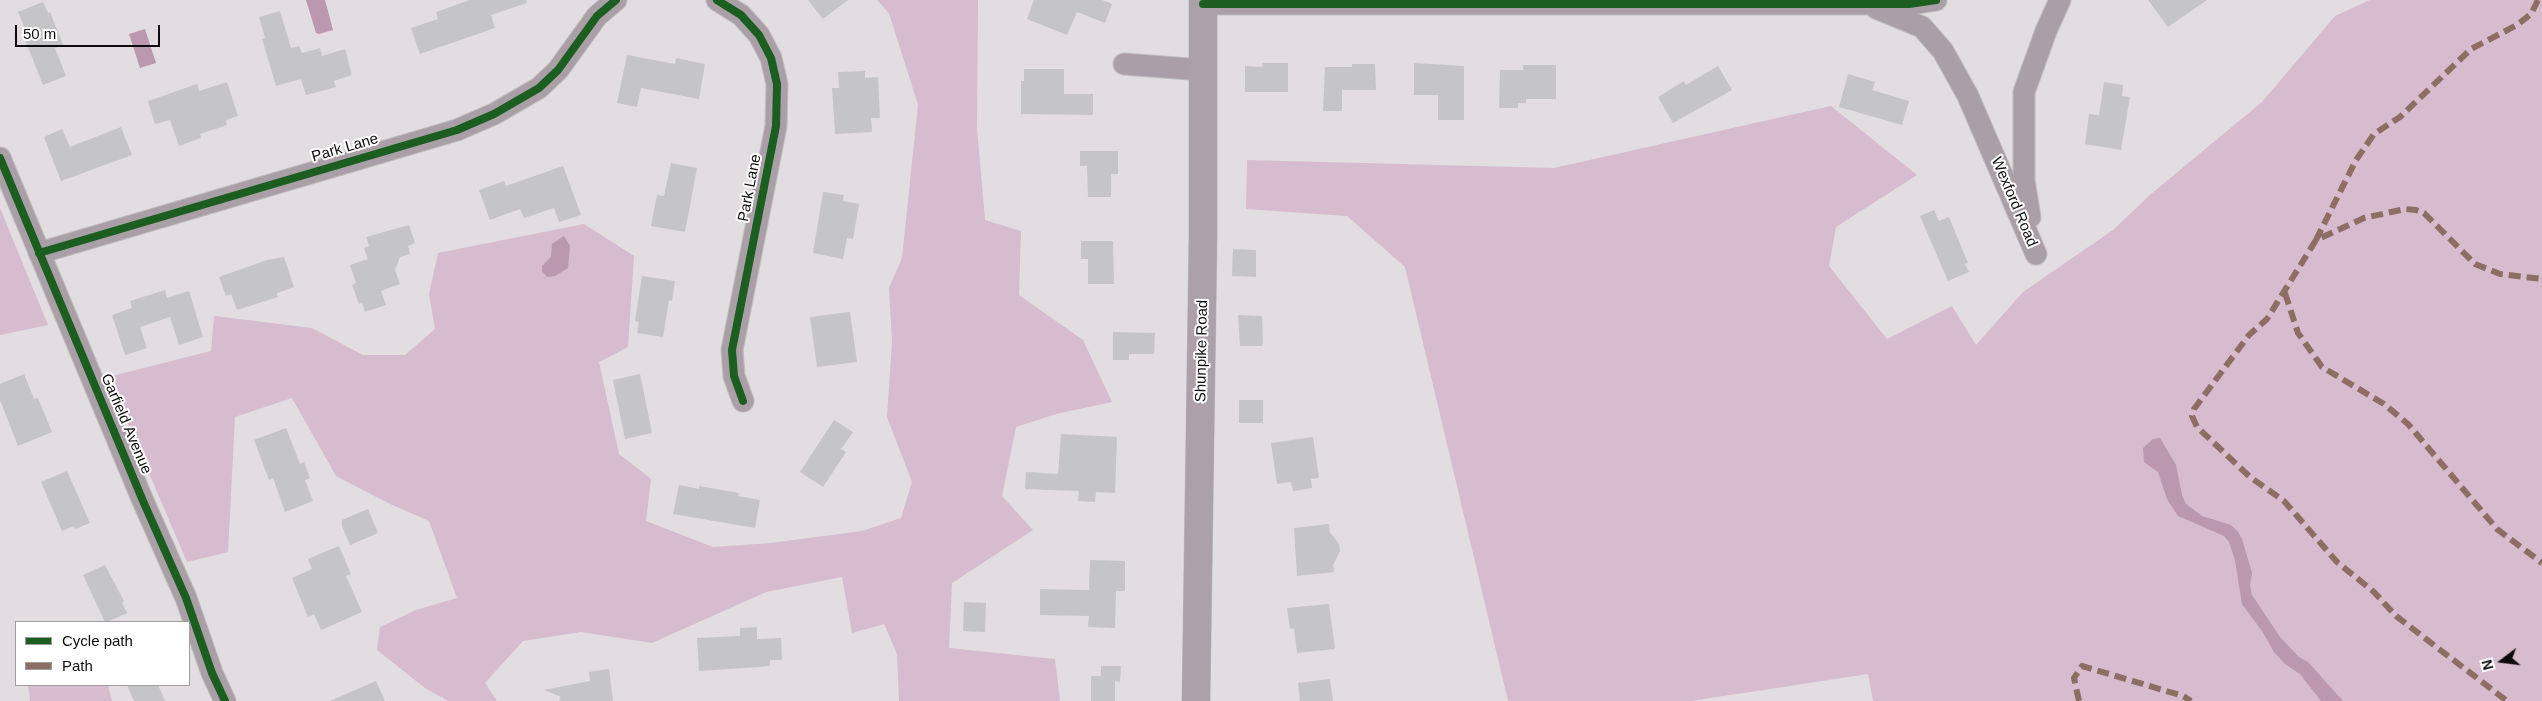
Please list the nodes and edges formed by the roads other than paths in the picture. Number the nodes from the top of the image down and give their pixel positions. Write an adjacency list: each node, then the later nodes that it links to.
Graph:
1 (616, 0): 11 (street, Park Lane)
2 (717, 0): 12 (street, Park Lane)
3 (1936, 0): 7 (street)
4 (2060, 0): 7 (street, Wexford Road)
5 (1203, 2): 6 (street); 9 (main road, Shunpike Road)
6 (1593, 2): 7 (street)
7 (1867, 4)
8 (1124, 64): 9 (street)
9 (1203, 70): 14 (main road, Shunpike Road)
10 (0, 158): 11 (street, Garfield Avenue)
11 (39, 253): 13 (street, Garfield Avenue)
12 (743, 401)
13 (225, 701)
14 (1196, 701)

